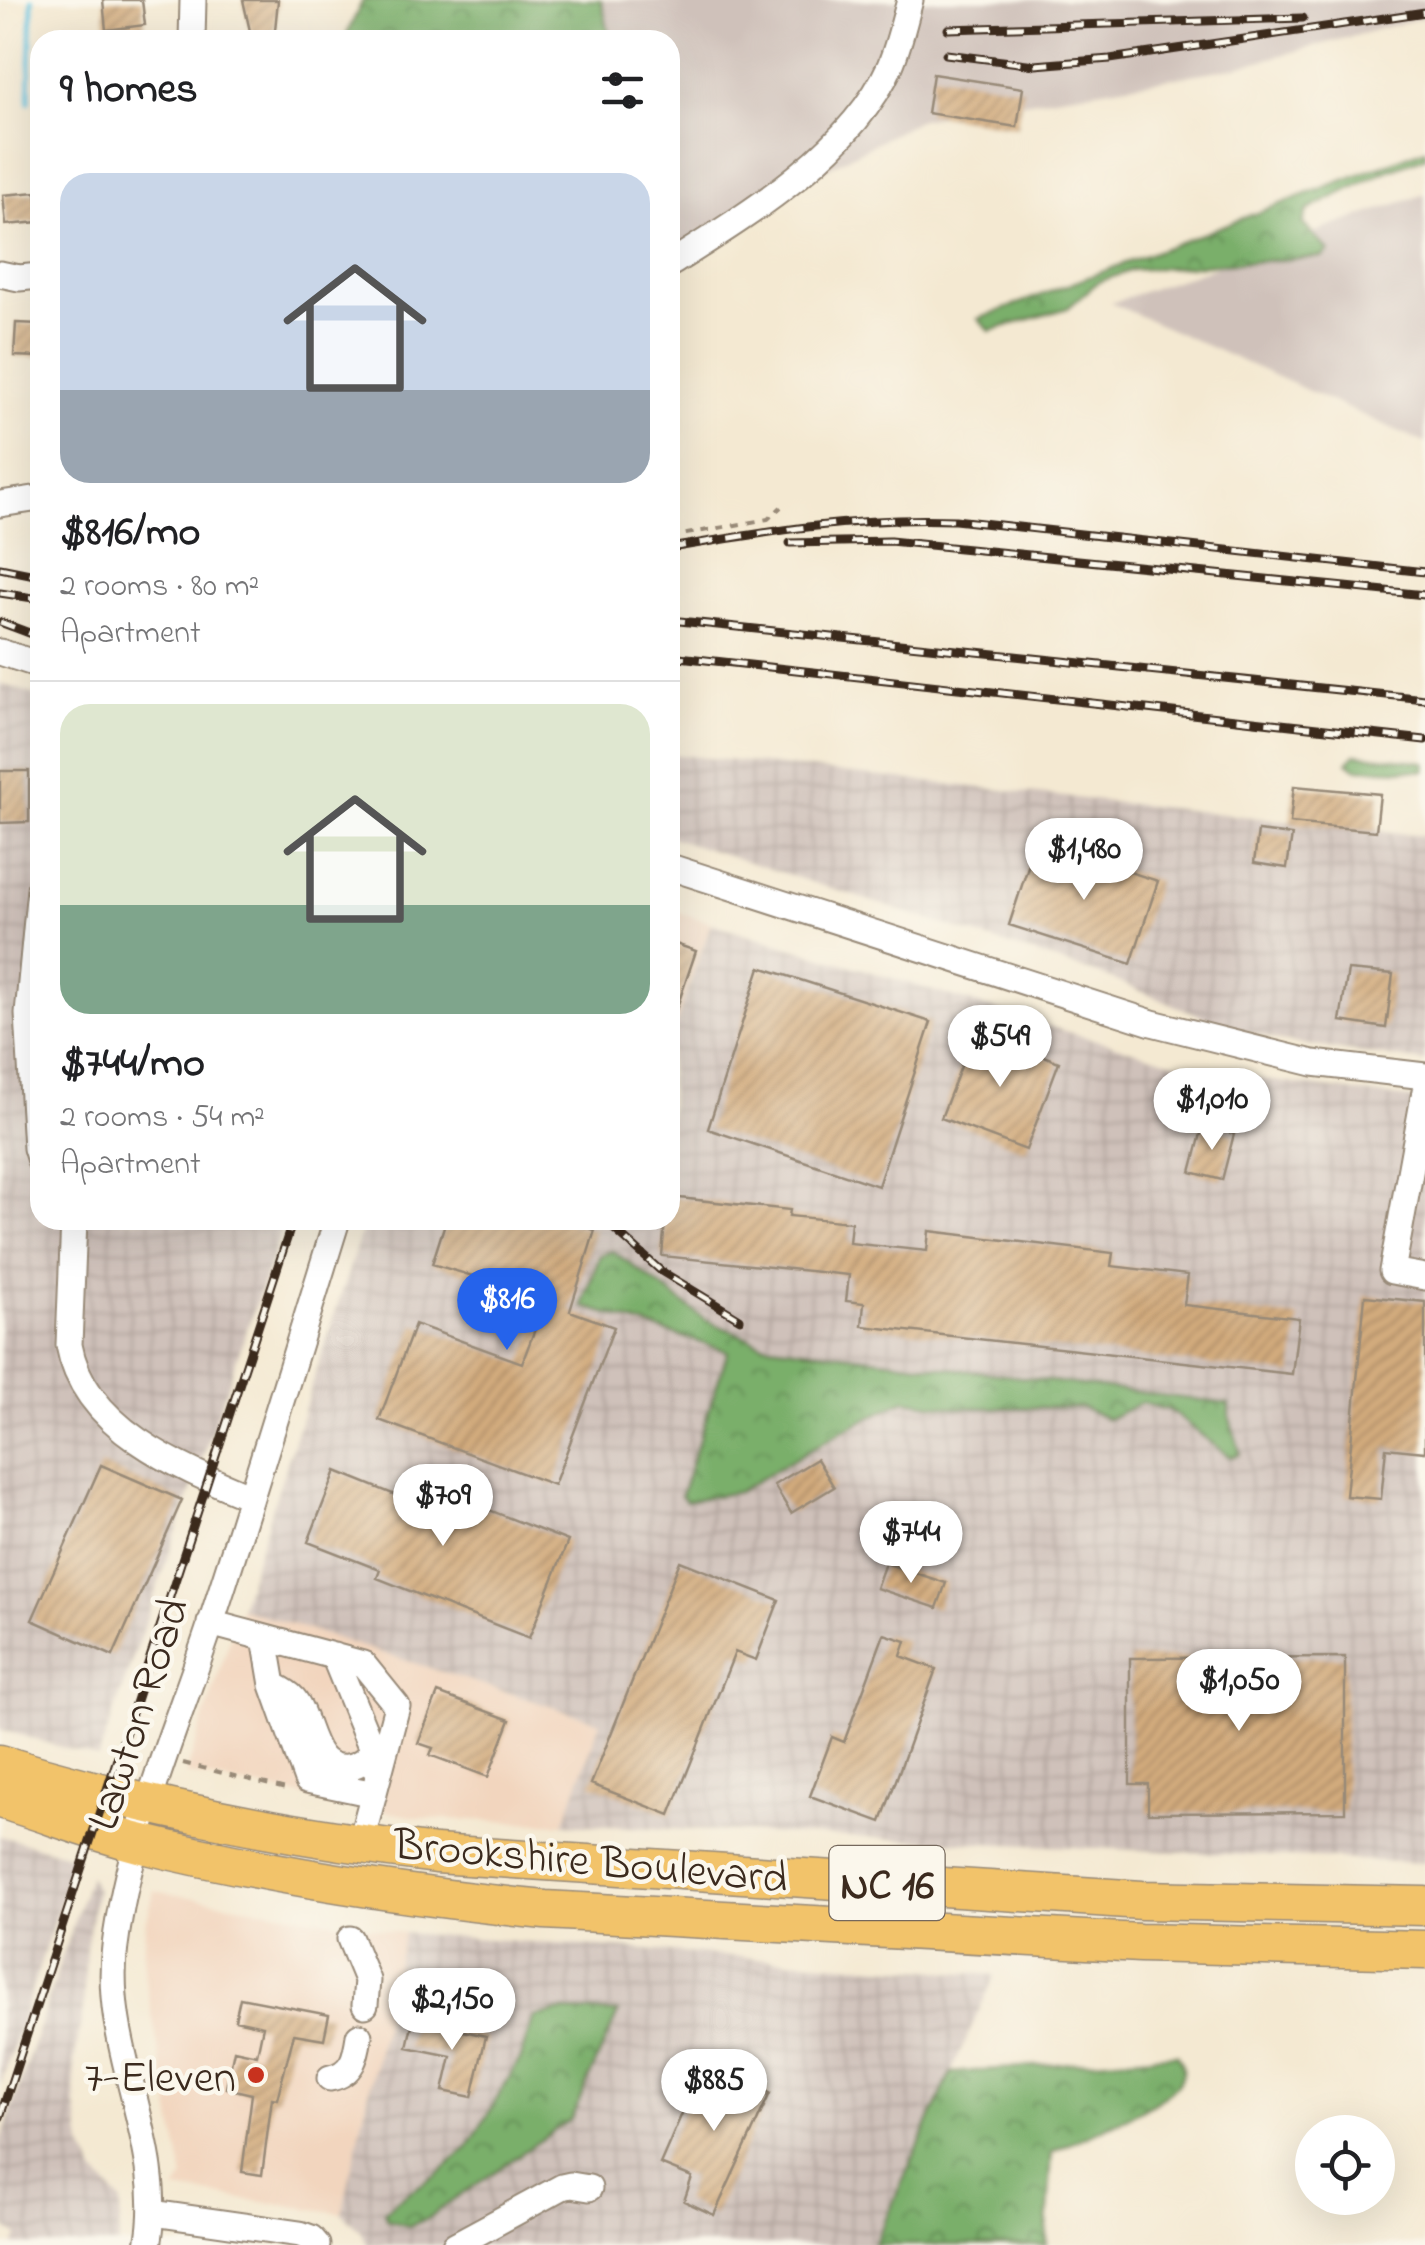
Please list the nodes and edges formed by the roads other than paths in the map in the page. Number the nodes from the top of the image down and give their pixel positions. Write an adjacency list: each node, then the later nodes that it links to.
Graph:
1 (192, 0): 3 (street)
2 (910, 0): 4 (street)
3 (192, 30)
4 (680, 257)
5 (0, 274): 6 (street)
6 (30, 277)
7 (30, 500): 8 (street)
8 (0, 504)
9 (0, 652): 10 (street)
10 (30, 661)
11 (680, 869): 14 (street)
12 (30, 993): 13 (street)
13 (30, 1048)
14 (1425, 1076)
15 (1425, 1091): 18 (street)
16 (74, 1230): 19 (street)
17 (335, 1230): 19 (street, Lawton Road)
18 (1425, 1277)
19 (251, 1497): 20 (street, Lawton Road)
20 (210, 1623): 21 (street); 27 (street, Lawton Road)
21 (265, 1638): 22 (street); 23 (street)
22 (334, 1656): 23 (street); 25 (street)
23 (273, 1685): 25 (street)
24 (0, 1764): 27 (highway, Brookshire Boulevard / NC 16)
25 (374, 1794): 29 (street)
26 (0, 1799): 28 (highway, Brookshire Boulevard / NC 16)
27 (148, 1802): 28 (street, Lawton Road); 29 (highway, Brookshire Boulevard / NC 16)
28 (136, 1842): 32 (highway, Brookshire Boulevard / NC 16); 37 (street, Lawton Road)
29 (360, 1845): 30 (highway, Brookshire Boulevard / NC 16)
30 (1425, 1906)
31 (350, 1939): 33 (street)
32 (1425, 1950)
33 (365, 2005)
34 (360, 2036): 35 (street)
35 (330, 2078)
36 (590, 2188): 40 (street)
37 (153, 2213): 38 (street, Lawton Road); 39 (street)
38 (148, 2245)
39 (317, 2245)
40 (455, 2245)

